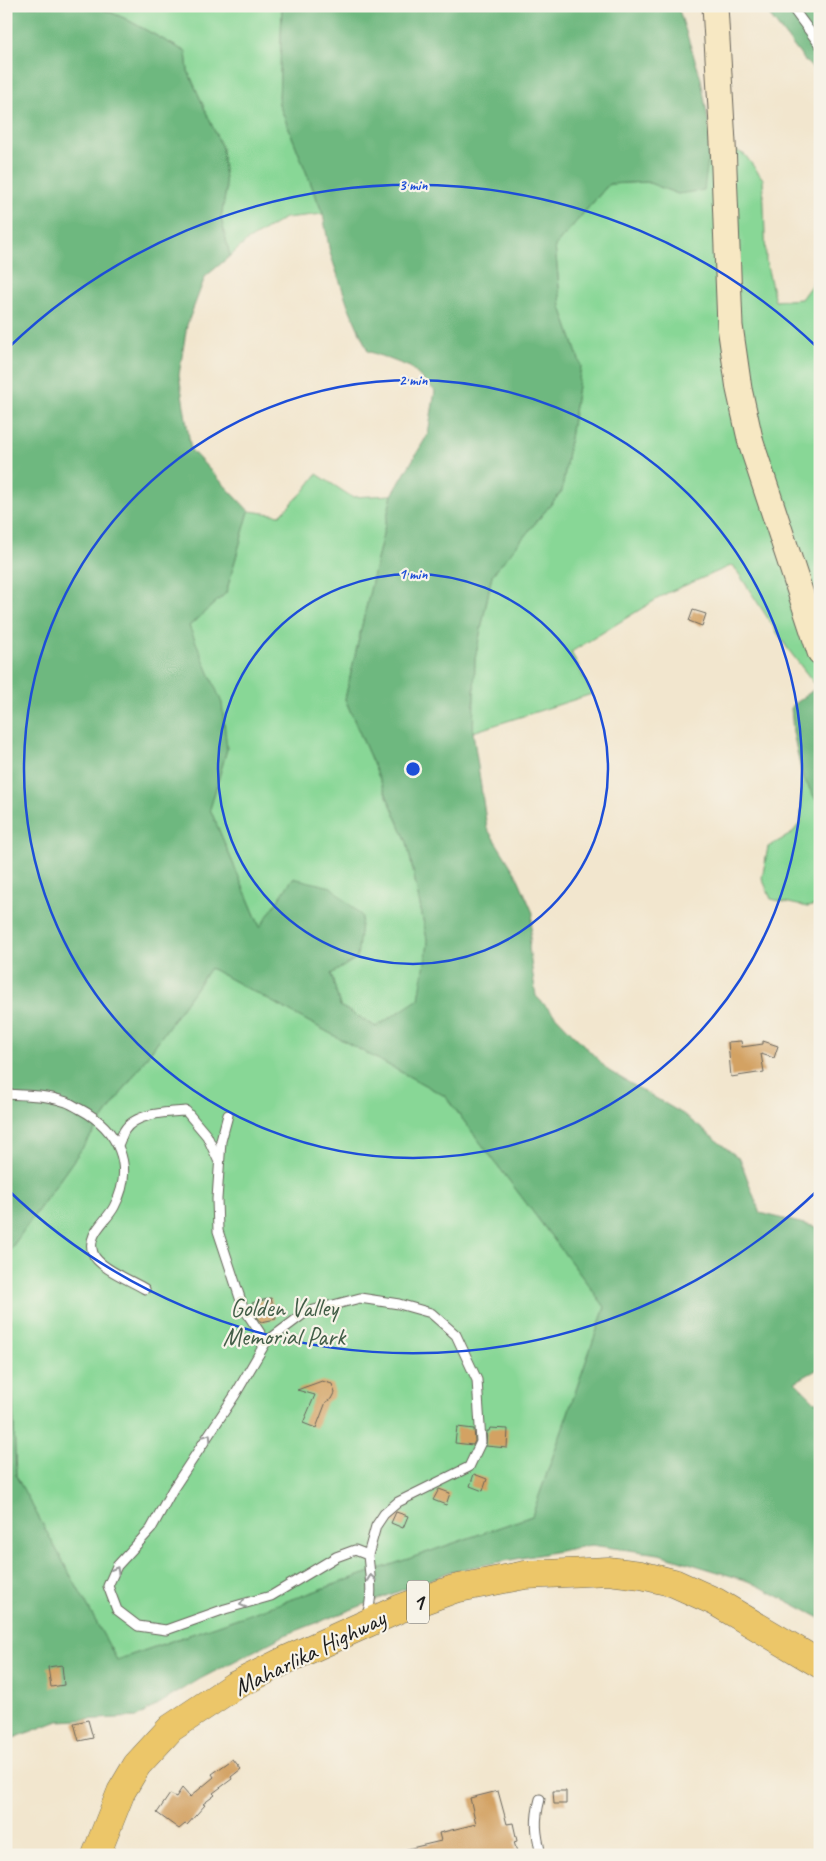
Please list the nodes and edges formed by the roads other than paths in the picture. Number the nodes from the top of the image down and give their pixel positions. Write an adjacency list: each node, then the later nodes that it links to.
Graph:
1 (715, 6): 4 (main road)
2 (792, 6): 3 (lane)
3 (820, 45)
4 (820, 652)
5 (6, 1094): 7 (lane)
6 (228, 1115): 8 (lane)
7 (118, 1145): 8 (lane); 9 (lane)
8 (220, 1162): 10 (lane)
9 (145, 1289)
10 (266, 1342): 11 (lane); 11 (lane, one-way to 10)
11 (368, 1554): 12 (lane, one-way to 11)
12 (363, 1625): 13 (highway, Maharlika Highway / 1); 15 (highway, Maharlika Highway / 1)
13 (820, 1664)
14 (540, 1799): 16 (lane)
15 (96, 1855)
16 (541, 1855)

